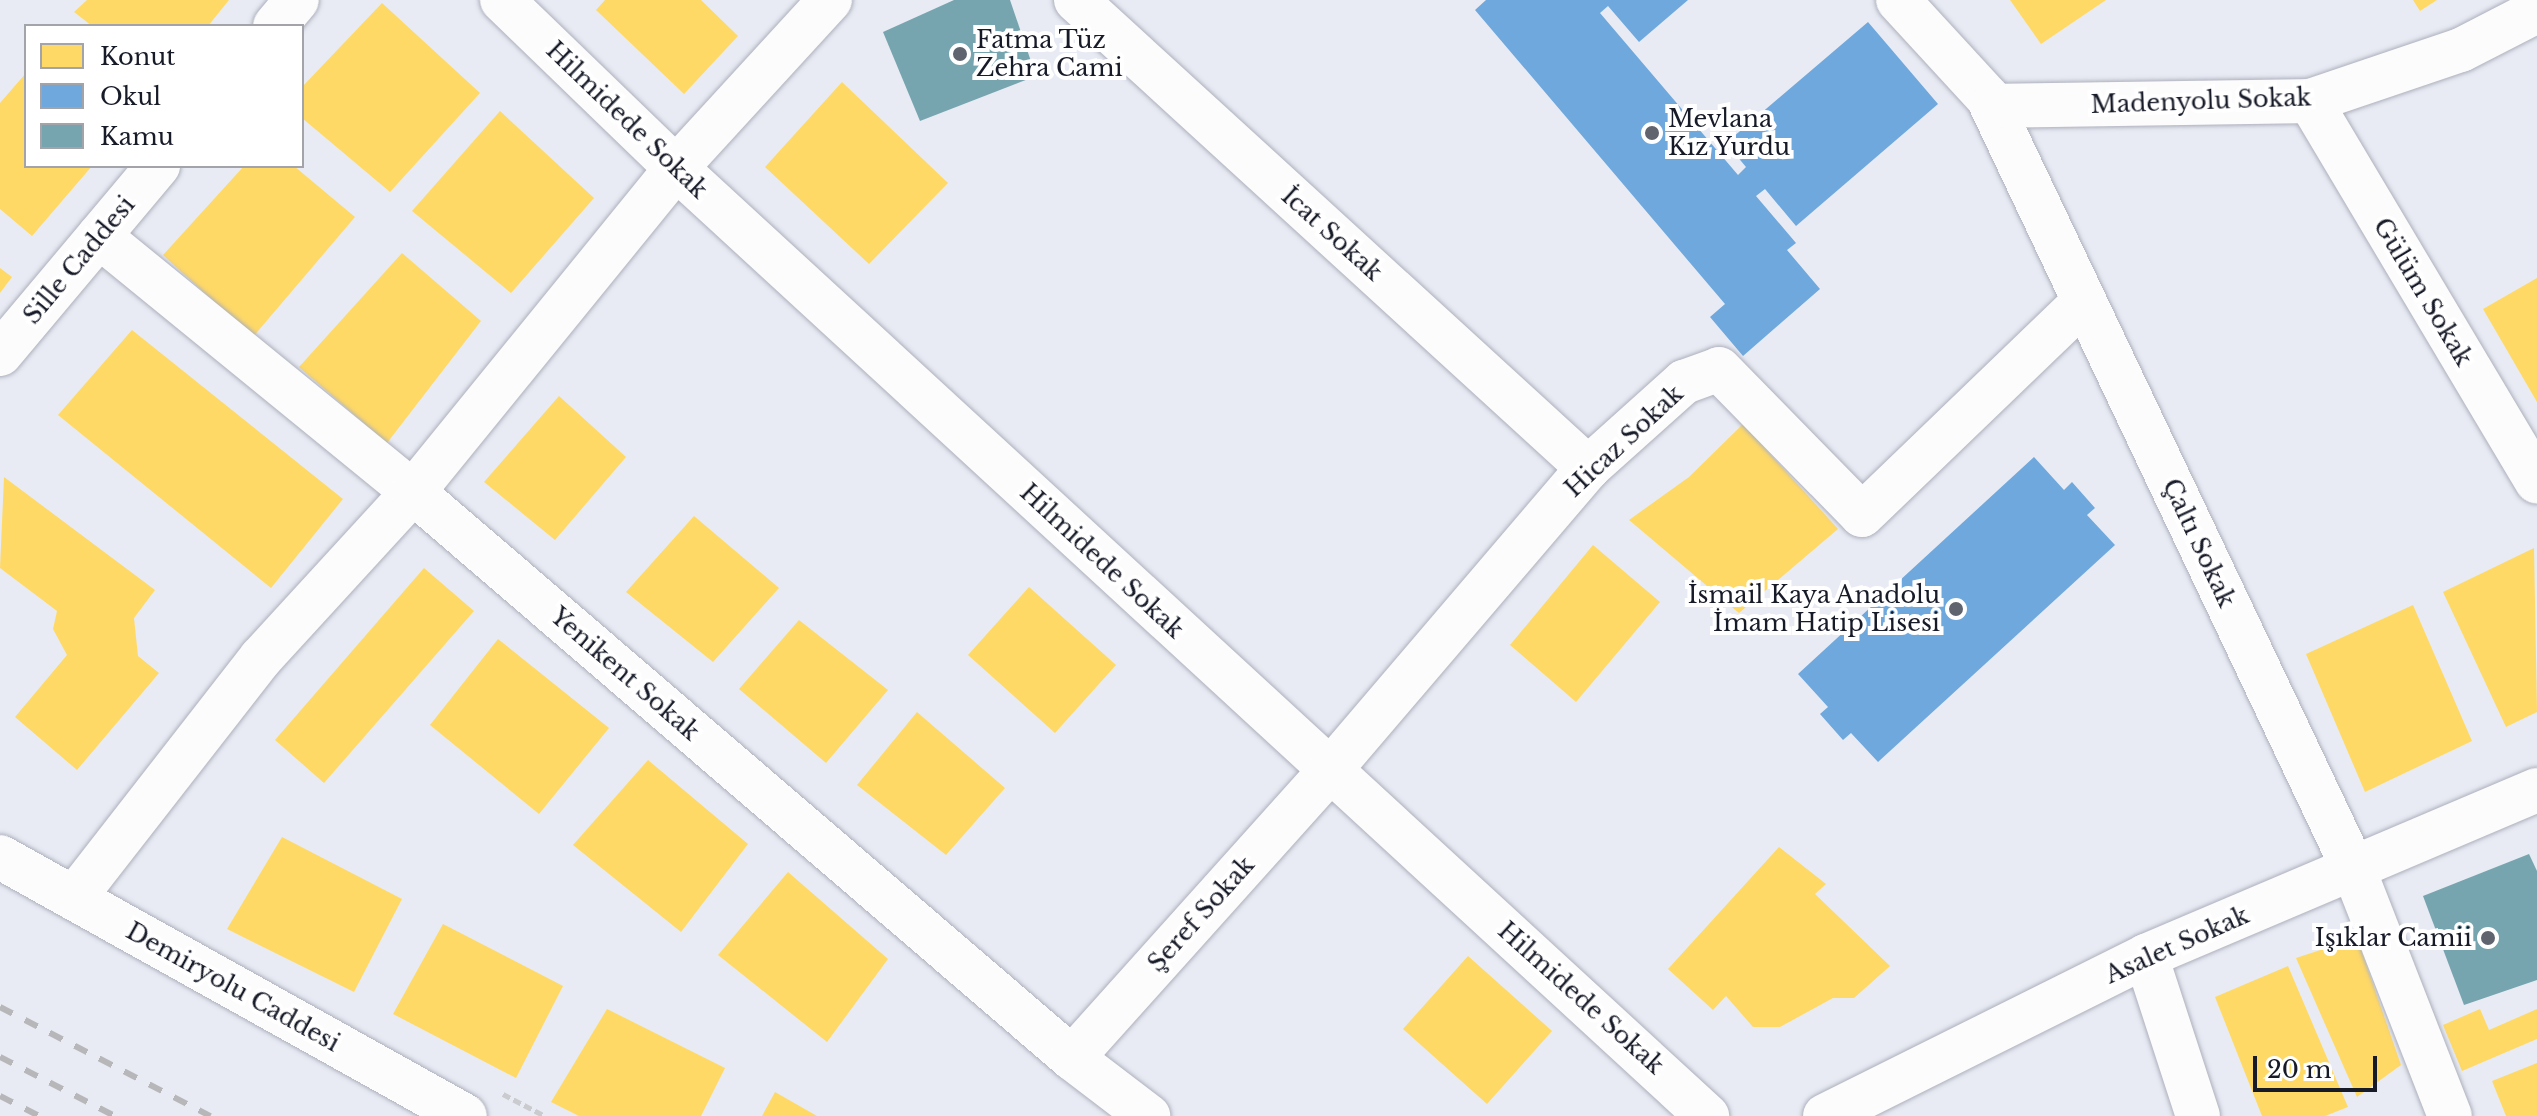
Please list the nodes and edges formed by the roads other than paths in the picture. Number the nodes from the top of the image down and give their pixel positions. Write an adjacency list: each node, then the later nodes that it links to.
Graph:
1 (297, 0): 7 (street)
2 (502, 0): 11 (street, Hilmidede Sokak)
3 (830, 0): 11 (street)
4 (1076, 0): 15 (street, İcat Sokak)
5 (1898, 0): 9 (street, Çaltı Sokak)
6 (2537, 11): 8 (street, Madenyolu Sokak)
7 (277, 24)
8 (2310, 101): 9 (street, Madenyolu Sokak); 16 (street, Gülüm Sokak)
9 (1992, 106): 13 (street, Çaltı Sokak)
10 (156, 168): 12 (street, Sille Caddesi)
11 (676, 168): 17 (street); 18 (street, Hilmidede Sokak)
12 (99, 236): 14 (street, Sille Caddesi); 17 (street, Yenikent Sokak)
13 (2084, 301): 15 (street, Hicaz Sokak); 21 (street, Çaltı Sokak)
14 (0, 354)
15 (1588, 468): 18 (street, Hicaz Sokak)
16 (2537, 482)
17 (413, 492): 22 (street); 24 (street, Yenikent Sokak)
18 (1330, 770): 24 (street, Şeref Sokak); 27 (street, Hilmidede Sokak)
19 (2537, 790): 21 (street, Asalet Sokak)
20 (0, 857): 22 (street, Demiryolu Caddesi)
21 (2354, 870): 23 (street, Asalet Sokak); 30 (street, Çaltı Sokak)
22 (74, 898): 25 (street, Demiryolu Caddesi)
23 (2146, 956): 28 (street, Asalet Sokak); 29 (street)
24 (1072, 1058): 26 (street, Yenikent Sokak)
25 (465, 1116)
26 (1148, 1116)
27 (1707, 1116)
28 (1825, 1116)
29 (2198, 1116)
30 (2450, 1116)

